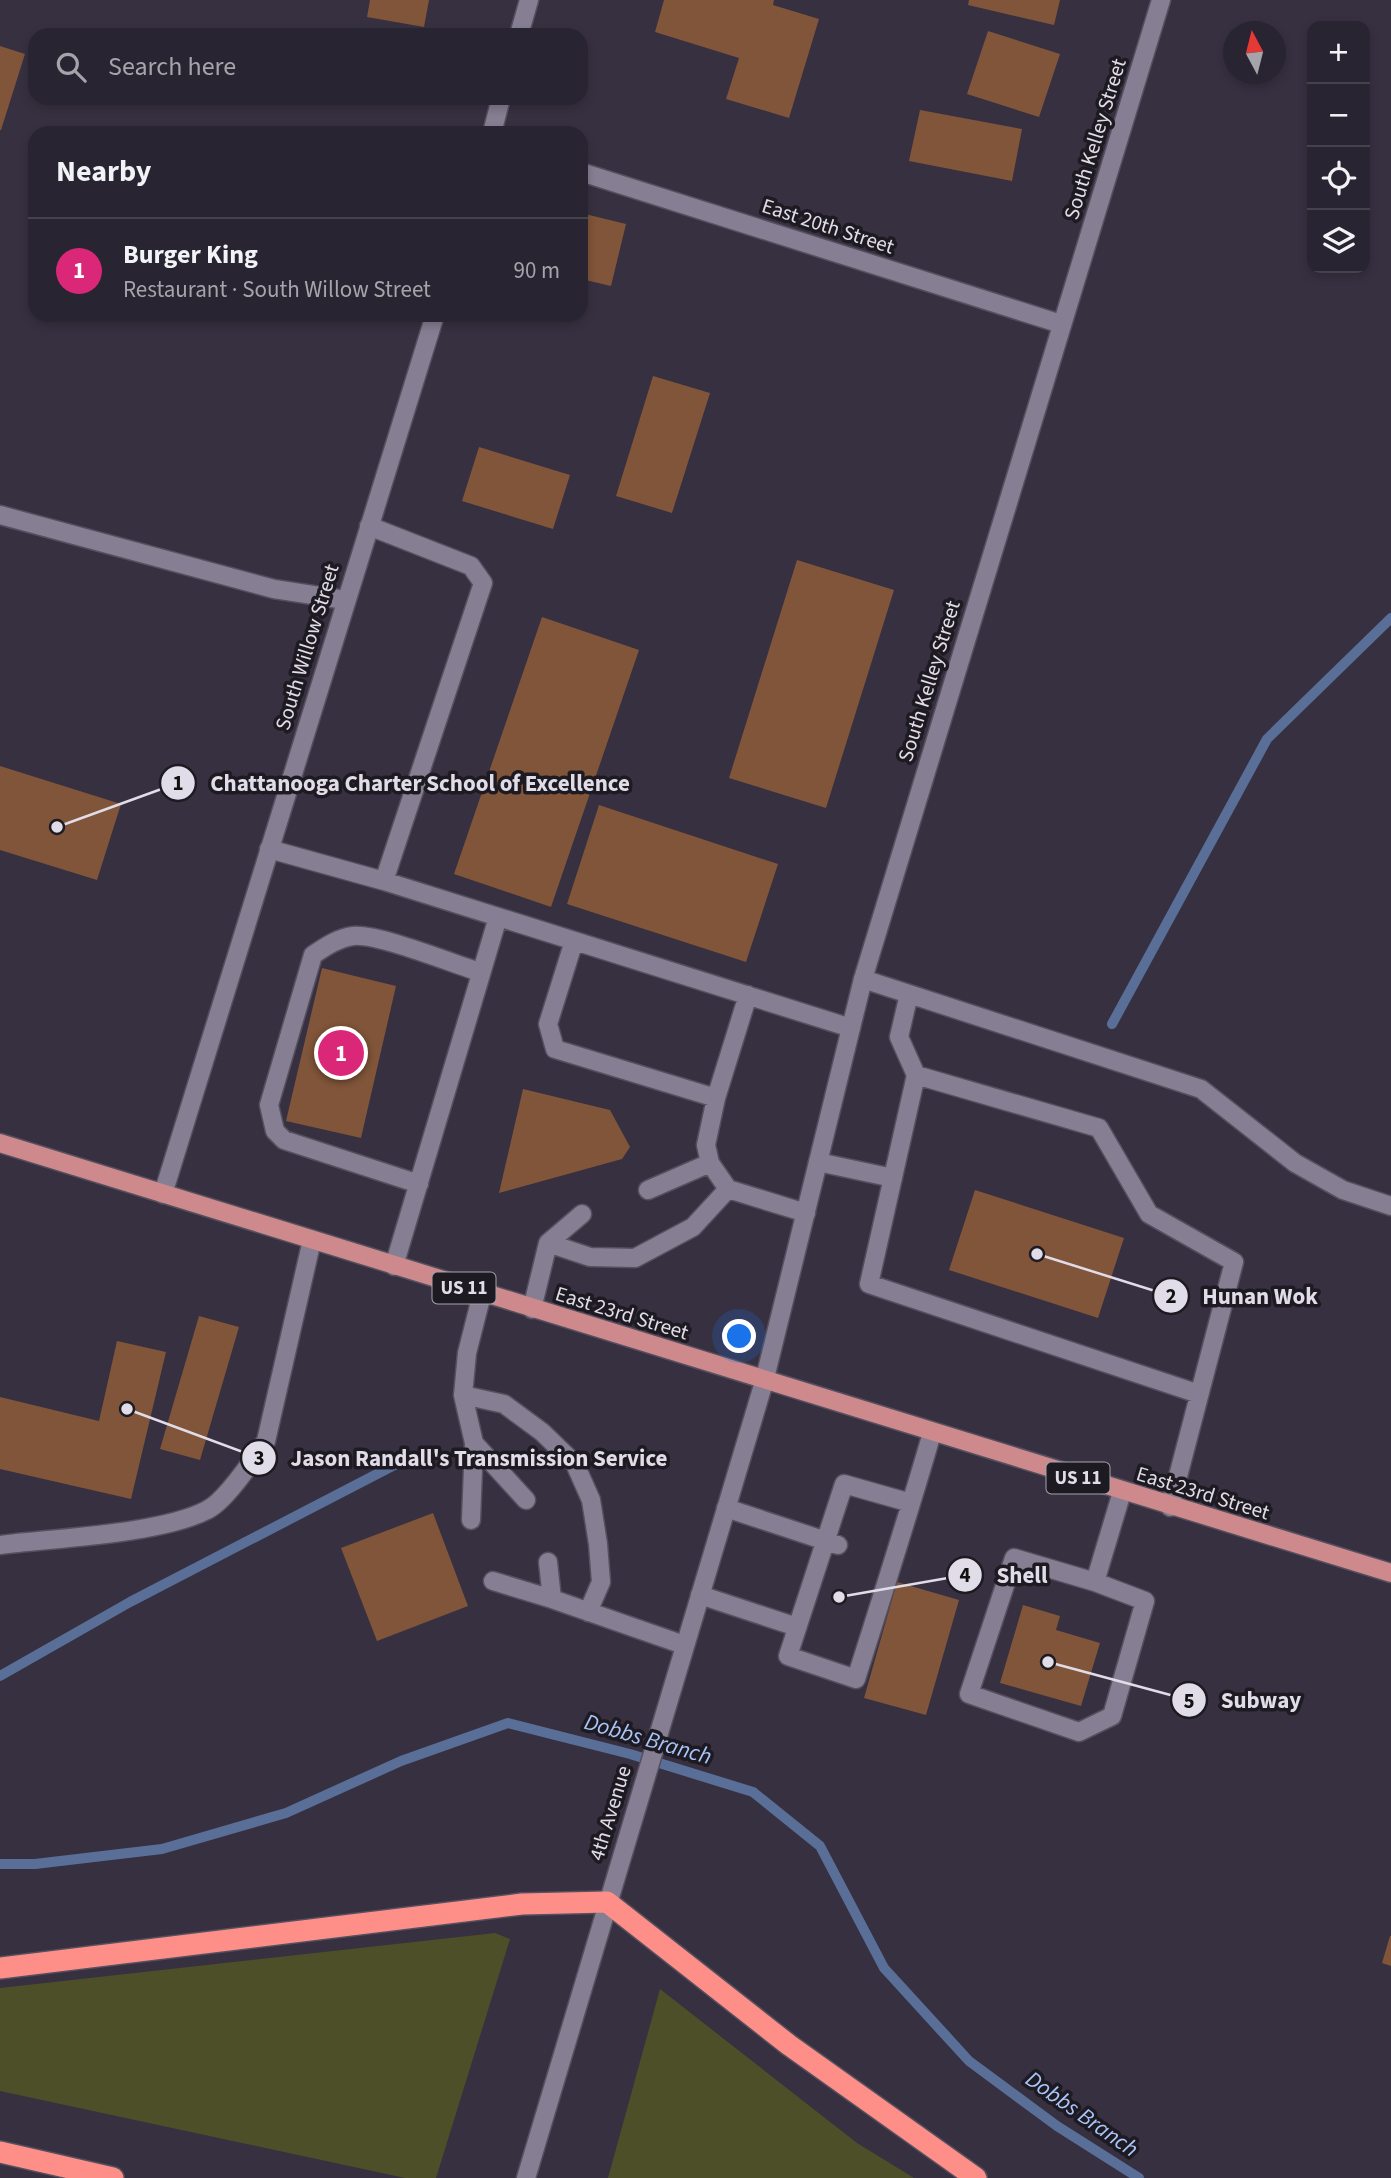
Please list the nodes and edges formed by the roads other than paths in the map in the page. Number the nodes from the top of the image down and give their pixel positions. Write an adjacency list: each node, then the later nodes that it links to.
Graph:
1 (528, 0): 3 (main road)
2 (1161, 0): 8 (main road, South Kelley Street)
3 (521, 28)
4 (500, 105): 5 (main road)
5 (494, 126)
6 (588, 174): 8 (main road, East 20th Street)
7 (433, 322): 10 (main road, South Willow Street)
8 (1061, 324): 17 (main road, South Kelley Street)
9 (0, 515): 11 (main road)
10 (369, 526): 11 (main road, South Willow Street); 13 (main road)
11 (345, 600): 12 (main road, South Willow Street)
12 (269, 849): 13 (main road); 30 (main road, South Willow Street)
13 (384, 881): 14 (main road)
14 (498, 917): 15 (main road); 16 (main road)
15 (574, 941): 19 (main road); 22 (main road)
16 (480, 972): 27 (main road); 27 (main road)
17 (863, 979): 18 (main road); 20 (main road, South Kelley Street)
18 (909, 994): 21 (main road); 31 (main road)
19 (748, 995): 20 (main road); 22 (main road)
20 (851, 1028): 24 (main road, South Kelley Street)
21 (916, 1075): 26 (main road); 40 (main road)
22 (716, 1098): 25 (main road)
23 (0, 1143): 30 (main road, East 23rd Street / US 11)
24 (818, 1162): 26 (main road); 32 (main road, South Kelley Street)
25 (710, 1163): 28 (main road); 29 (main road)
26 (893, 1178): 40 (main road)
27 (418, 1184): 36 (main road)
28 (728, 1189): 32 (main road); 35 (main road)
29 (648, 1190)
30 (163, 1194): 34 (main road, East 23rd Street / US 11)
31 (1391, 1206)
32 (806, 1213): 39 (main road, South Kelley Street)
33 (582, 1214): 35 (main road)
34 (312, 1240): 36 (main road, East 23rd Street / US 11); 51 (main road)
35 (548, 1243): 38 (main road)
36 (394, 1266): 37 (main road, East 23rd Street / US 11)
37 (482, 1294): 38 (main road, East 23rd Street / US 11); 41 (main road)
38 (532, 1309): 39 (main road, East 23rd Street / US 11)
39 (764, 1382): 42 (main road, East 23rd Street / US 11); 48 (main road, 4th Avenue)
40 (1199, 1394): 47 (main road)
41 (463, 1395): 43 (main road); 58 (main road)
42 (932, 1433): 44 (main road, East 23rd Street / US 11); 46 (main road)
43 (474, 1443): 45 (main road); 49 (main road)
44 (1122, 1492): 47 (main road, East 23rd Street / US 11); 55 (main road)
45 (526, 1500)
46 (911, 1503): 50 (main road); 59 (main road)
47 (1170, 1507): 53 (main road, East 23rd Street / US 11)
48 (726, 1508): 50 (main road); 56 (main road, 4th Avenue)
49 (471, 1520)
50 (832, 1543): 59 (main road)
51 (0, 1545)
52 (548, 1562): 57 (main road)
53 (1391, 1573)
54 (494, 1581): 57 (main road)
55 (1095, 1583): 55 (main road)
56 (700, 1595): 59 (main road); 60 (main road, 4th Avenue)
57 (552, 1599): 58 (main road)
58 (588, 1612): 60 (main road)
59 (797, 1627)
60 (684, 1645): 61 (main road, 4th Avenue)
61 (607, 1902): 62 (highway); 65 (main road, 4th Avenue); 66 (highway)
62 (0, 1968)
63 (0, 2152): 64 (highway)
64 (113, 2178)
65 (526, 2178)
66 (976, 2178)

